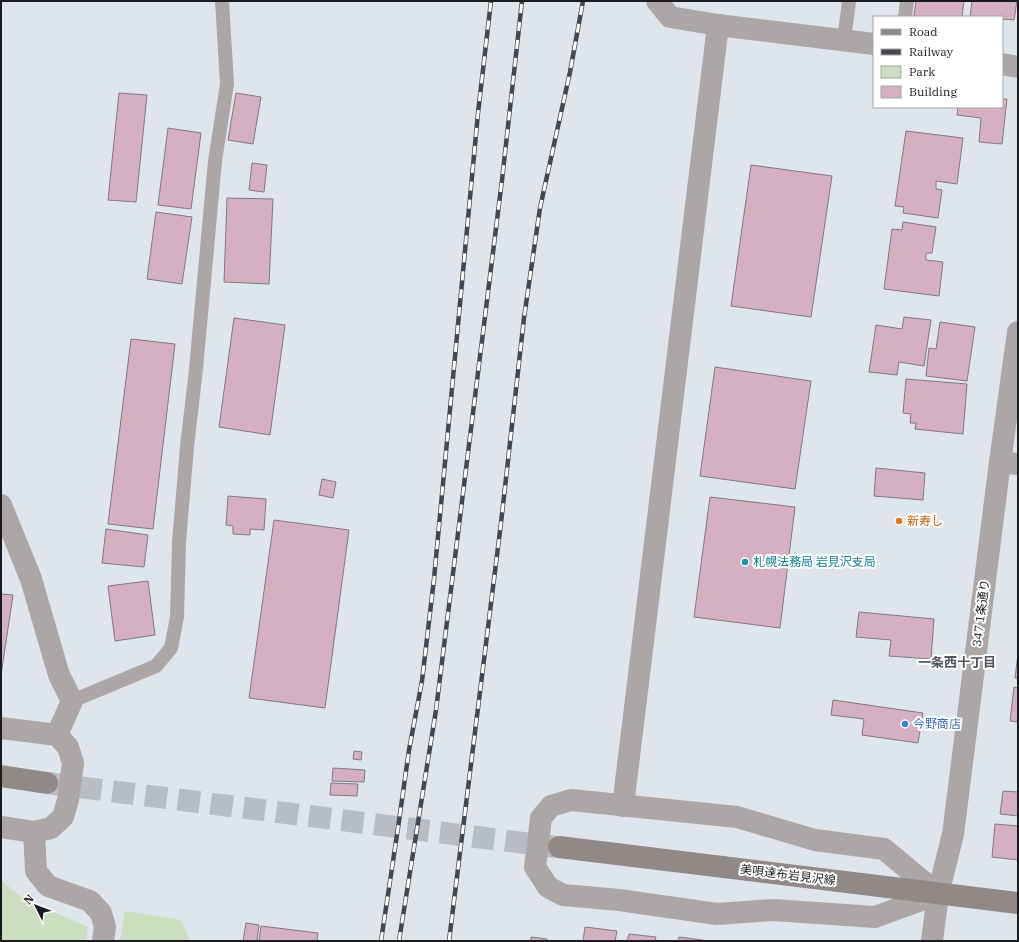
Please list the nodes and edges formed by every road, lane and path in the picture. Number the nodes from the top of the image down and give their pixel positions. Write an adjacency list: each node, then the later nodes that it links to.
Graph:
1 (222, 1): 14 (lane)
2 (657, 1): 6 (street)
3 (849, 1): 7 (lane)
4 (907, 1): 5 (lane)
5 (905, 16)
6 (718, 25): 7 (street); 19 (street)
7 (844, 40): 8 (street)
8 (873, 44)
9 (1003, 64): 10 (street)
10 (1018, 67)
11 (1018, 332): 12 (street, 347 1条通り)
12 (1009, 463): 23 (street, 347 1条通り)
13 (1, 505): 14 (street)
14 (72, 701): 16 (street)
15 (1, 728): 16 (street)
16 (57, 735): 21 (street)
17 (1, 776): 18 (main road)
18 (48, 783)
19 (623, 806): 23 (street); 23 (street)
20 (1, 827): 21 (street)
21 (34, 832): 25 (street)
22 (559, 847): 23 (main road, 美唄達布岩見沢線)
23 (938, 894): 24 (main road, 美唄達布岩見沢線); 26 (street, 347 1条通り)
24 (1018, 903)
25 (103, 941)
26 (932, 941)

